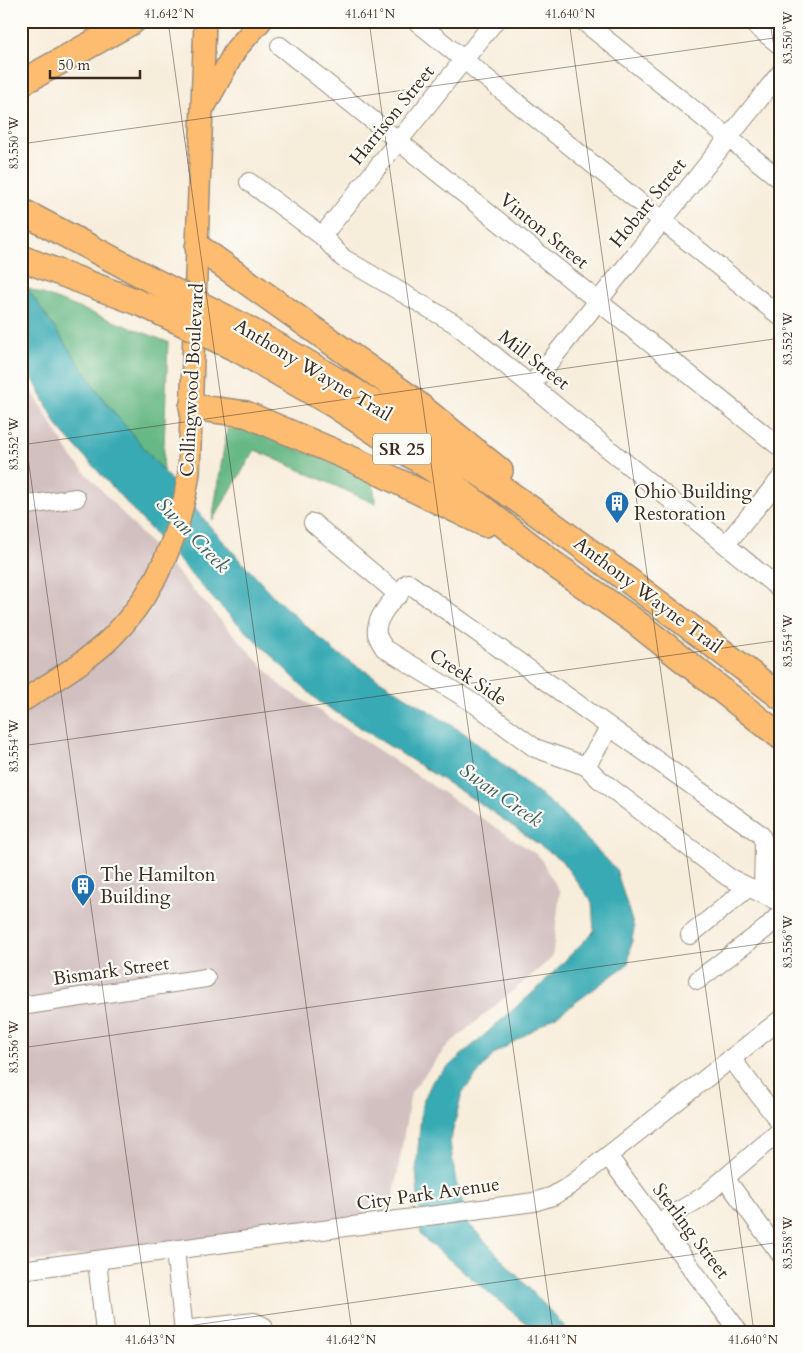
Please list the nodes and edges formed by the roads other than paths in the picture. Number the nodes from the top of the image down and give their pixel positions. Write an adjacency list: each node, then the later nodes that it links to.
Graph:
1 (133, 21): 12 (highway)
2 (206, 21): 13 (main road, Collingwood Boulevard)
3 (261, 21): 13 (main road)
4 (416, 21): 10 (street)
5 (495, 21): 10 (street, Harrison Street)
6 (583, 21): 14 (street)
7 (750, 21): 9 (street)
8 (280, 46): 15 (street, Vinton Street)
9 (781, 46)
10 (464, 60): 15 (street, Harrison Street); 19 (street)
11 (781, 72): 14 (street, Hobart Street)
12 (21, 83)
13 (204, 108): 21 (main road, Collingwood Boulevard)
14 (728, 138): 16 (street); 19 (street, Hobart Street)
15 (399, 141): 20 (street, Harrison Street); 23 (street, Vinton Street)
16 (781, 180)
17 (249, 182): 20 (street, Mill Street)
18 (21, 212): 25 (highway, Anthony Wayne Trail / SR 25, bridge)
19 (662, 220): 23 (street, Hobart Street); 24 (street)
20 (322, 236): 26 (street, Mill Street)
21 (198, 246): 27 (main road, Collingwood Boulevard); 33 (highway)
22 (21, 258): 25 (highway, Anthony Wayne Trail / SR 25, bridge)
23 (597, 301): 26 (street, Hobart Street); 28 (street, Vinton Street)
24 (781, 317)
25 (240, 338): 33 (highway, Anthony Wayne Trail / SR 25); 35 (highway, Anthony Wayne Trail / SR 25)
26 (532, 384): 34 (street, Mill Street)
27 (192, 406): 35 (highway); 39 (main road, Collingwood Boulevard)
28 (781, 448)
29 (781, 478): 34 (street)
30 (76, 498): 31 (street)
31 (21, 506)
32 (313, 523): 37 (street)
33 (564, 531): 38 (highway, Anthony Wayne Trail / SR 25)
34 (726, 544): 36 (street, Mill Street)
35 (555, 565): 41 (highway, Anthony Wayne Trail / SR 25)
36 (781, 590)
37 (399, 595): 40 (street); 42 (street, Creek Side)
38 (781, 697)
39 (21, 702)
40 (610, 727): 42 (street); 43 (street)
41 (781, 737)
42 (586, 766): 43 (street, Creek Side)
43 (756, 890): 44 (street, Creek Side); 46 (street)
44 (781, 903)
45 (781, 913): 48 (street)
46 (690, 934)
47 (206, 978): 49 (street, Bismark Street)
48 (698, 980)
49 (21, 1006)
50 (781, 1019): 51 (street, City Park Avenue)
51 (731, 1058): 52 (street); 54 (street, City Park Avenue)
52 (781, 1124)
53 (781, 1130): 55 (street)
54 (608, 1156): 56 (street, Sterling Street); 57 (street, City Park Avenue)
55 (725, 1178): 56 (street); 58 (street)
56 (658, 1223): 64 (street, Sterling Street)
57 (175, 1250): 59 (street, City Park Avenue); 62 (street)
58 (781, 1255)
59 (97, 1261): 60 (street, City Park Avenue); 63 (street)
60 (21, 1270)
61 (263, 1329): 62 (street)
62 (184, 1331)
63 (105, 1332)
64 (739, 1332)

